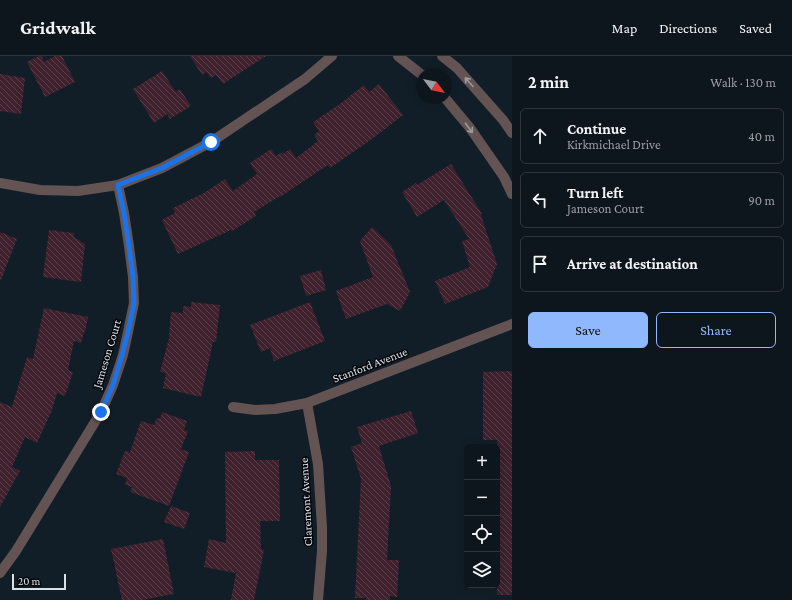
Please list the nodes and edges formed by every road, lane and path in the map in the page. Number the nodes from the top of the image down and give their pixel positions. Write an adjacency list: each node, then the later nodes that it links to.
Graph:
1 (332, 56): 8 (street)
2 (398, 56): 4 (street)
3 (442, 56): 6 (street, one-way to 3)
4 (416, 71)
5 (450, 104): 9 (street, one-way to 9)
6 (512, 133)
7 (0, 183): 8 (street)
8 (118, 185): 13 (street, Jameson Court)
9 (512, 194)
10 (512, 324): 11 (street, Stanford Avenue)
11 (307, 403): 12 (street, Stanford Avenue); 14 (street, Claremont Avenue)
12 (232, 408)
13 (0, 573)
14 (318, 600)

